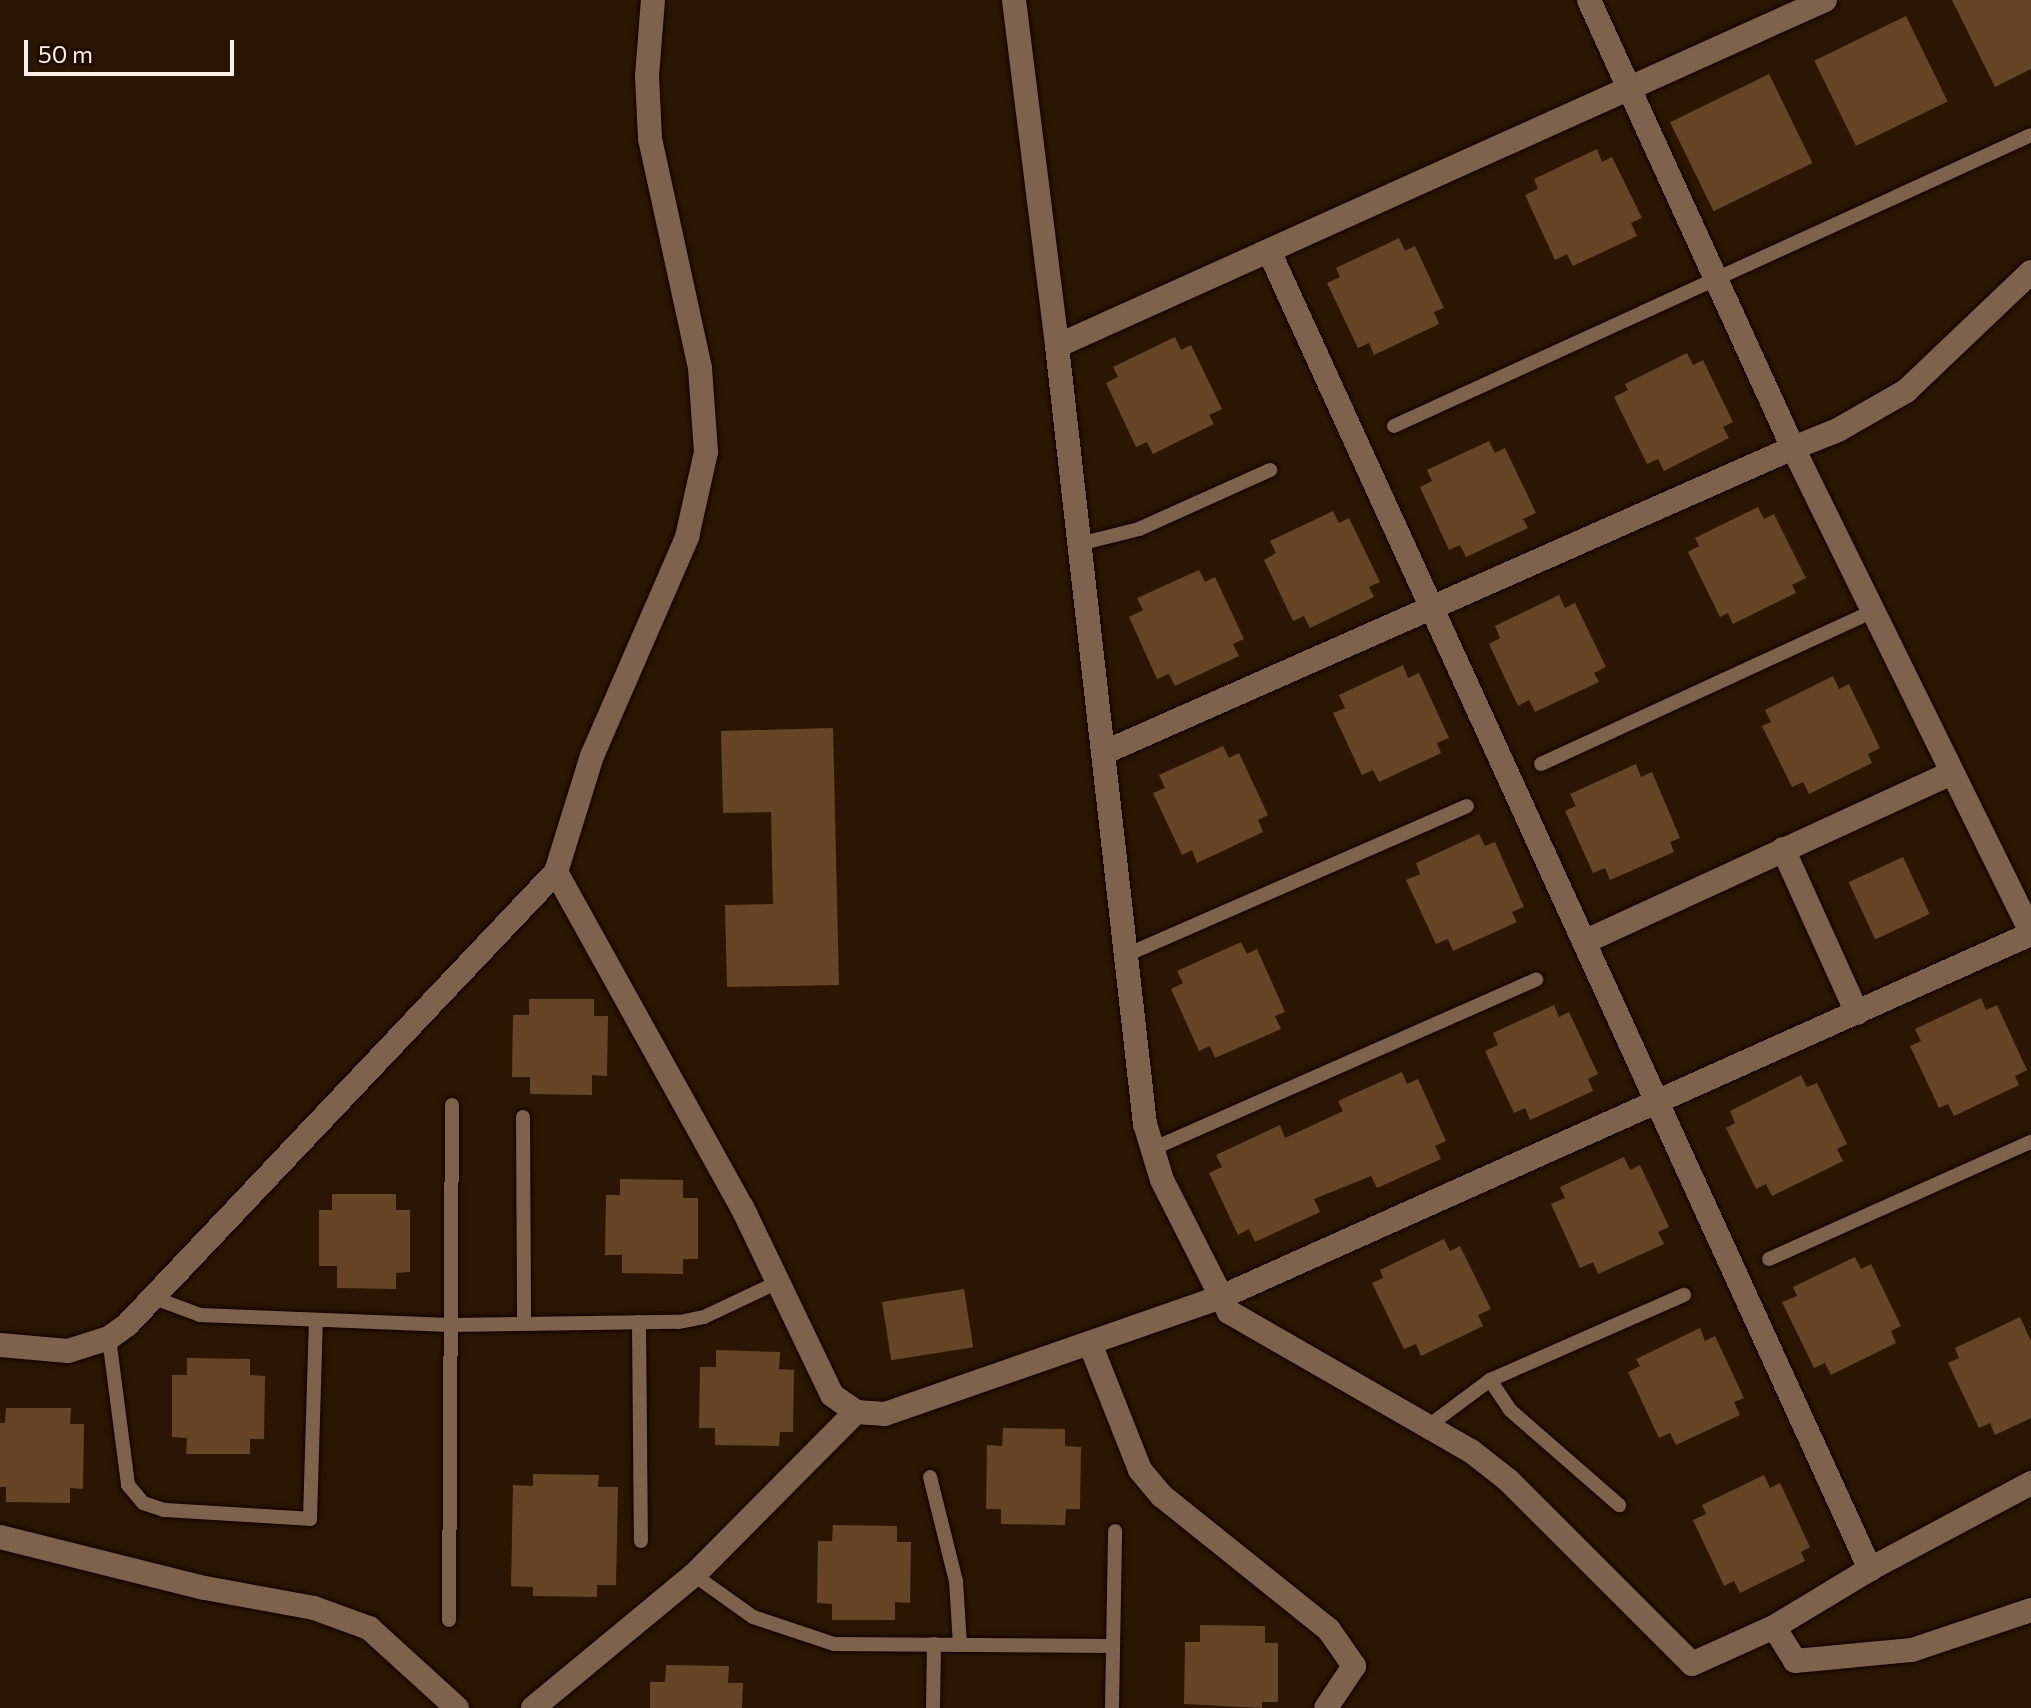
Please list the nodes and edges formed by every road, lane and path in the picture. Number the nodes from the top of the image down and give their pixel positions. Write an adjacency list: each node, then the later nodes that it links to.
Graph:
1 (653, 0): 22 (street)
2 (1014, 0): 10 (street)
3 (1589, 0): 5 (street)
4 (1825, 0): 5 (street)
5 (1629, 88): 7 (street); 9 (street)
6 (2031, 135): 9 (lane)
7 (1269, 251): 10 (street); 15 (street)
8 (2031, 272): 12 (street)
9 (1716, 283): 11 (lane); 12 (street)
10 (1057, 346): 14 (street)
11 (1394, 426)
12 (1793, 448): 15 (street); 16 (street)
13 (1270, 470): 14 (lane)
14 (1079, 544): 17 (street)
15 (1433, 611): 17 (street); 24 (street)
16 (1872, 612): 18 (lane); 19 (street)
17 (1103, 753): 25 (street)
18 (1541, 764)
19 (1949, 774): 21 (street); 23 (street)
20 (1467, 806): 25 (lane)
21 (1783, 849): 24 (street); 27 (street)
22 (556, 872): 34 (street); 37 (street)
23 (2031, 933): 27 (street)
24 (1584, 942): 28 (street)
25 (1126, 955): 32 (street)
26 (1536, 980): 32 (lane)
27 (1857, 1013): 28 (street)
28 (1656, 1100): 36 (street); 54 (street)
29 (452, 1105): 41 (lane)
30 (523, 1117): 40 (lane)
31 (2031, 1142): 33 (lane)
32 (1152, 1149): 36 (street)
33 (1769, 1259)
34 (778, 1282): 39 (lane); 46 (street)
35 (1684, 1295): 45 (lane)
36 (1219, 1298): 44 (street); 47 (street)
37 (157, 1299): 38 (lane); 42 (street)
38 (316, 1320): 41 (lane); 42 (lane)
39 (639, 1322): 40 (lane); 53 (lane)
40 (524, 1323): 41 (lane)
41 (450, 1325): 57 (lane)
42 (109, 1338): 43 (street)
43 (0, 1345)
44 (1091, 1346): 46 (street); 66 (street)
45 (1490, 1380): 47 (lane); 50 (lane)
46 (856, 1412): 55 (street)
47 (1431, 1424): 58 (street)
48 (930, 1477): 60 (lane)
49 (2031, 1483): 54 (street)
50 (1619, 1505)
51 (1115, 1531): 61 (lane)
52 (0, 1537): 62 (street)
53 (641, 1541)
54 (1870, 1569): 58 (street)
55 (694, 1575): 59 (lane); 63 (street)
56 (2031, 1610): 58 (street)
57 (449, 1620)
58 (1774, 1627)
59 (934, 1644): 60 (lane); 64 (lane)
60 (960, 1645): 61 (lane)
61 (1113, 1646): 65 (lane)
62 (457, 1708)
63 (533, 1708)
64 (933, 1708)
65 (1112, 1708)
66 (1326, 1708)

